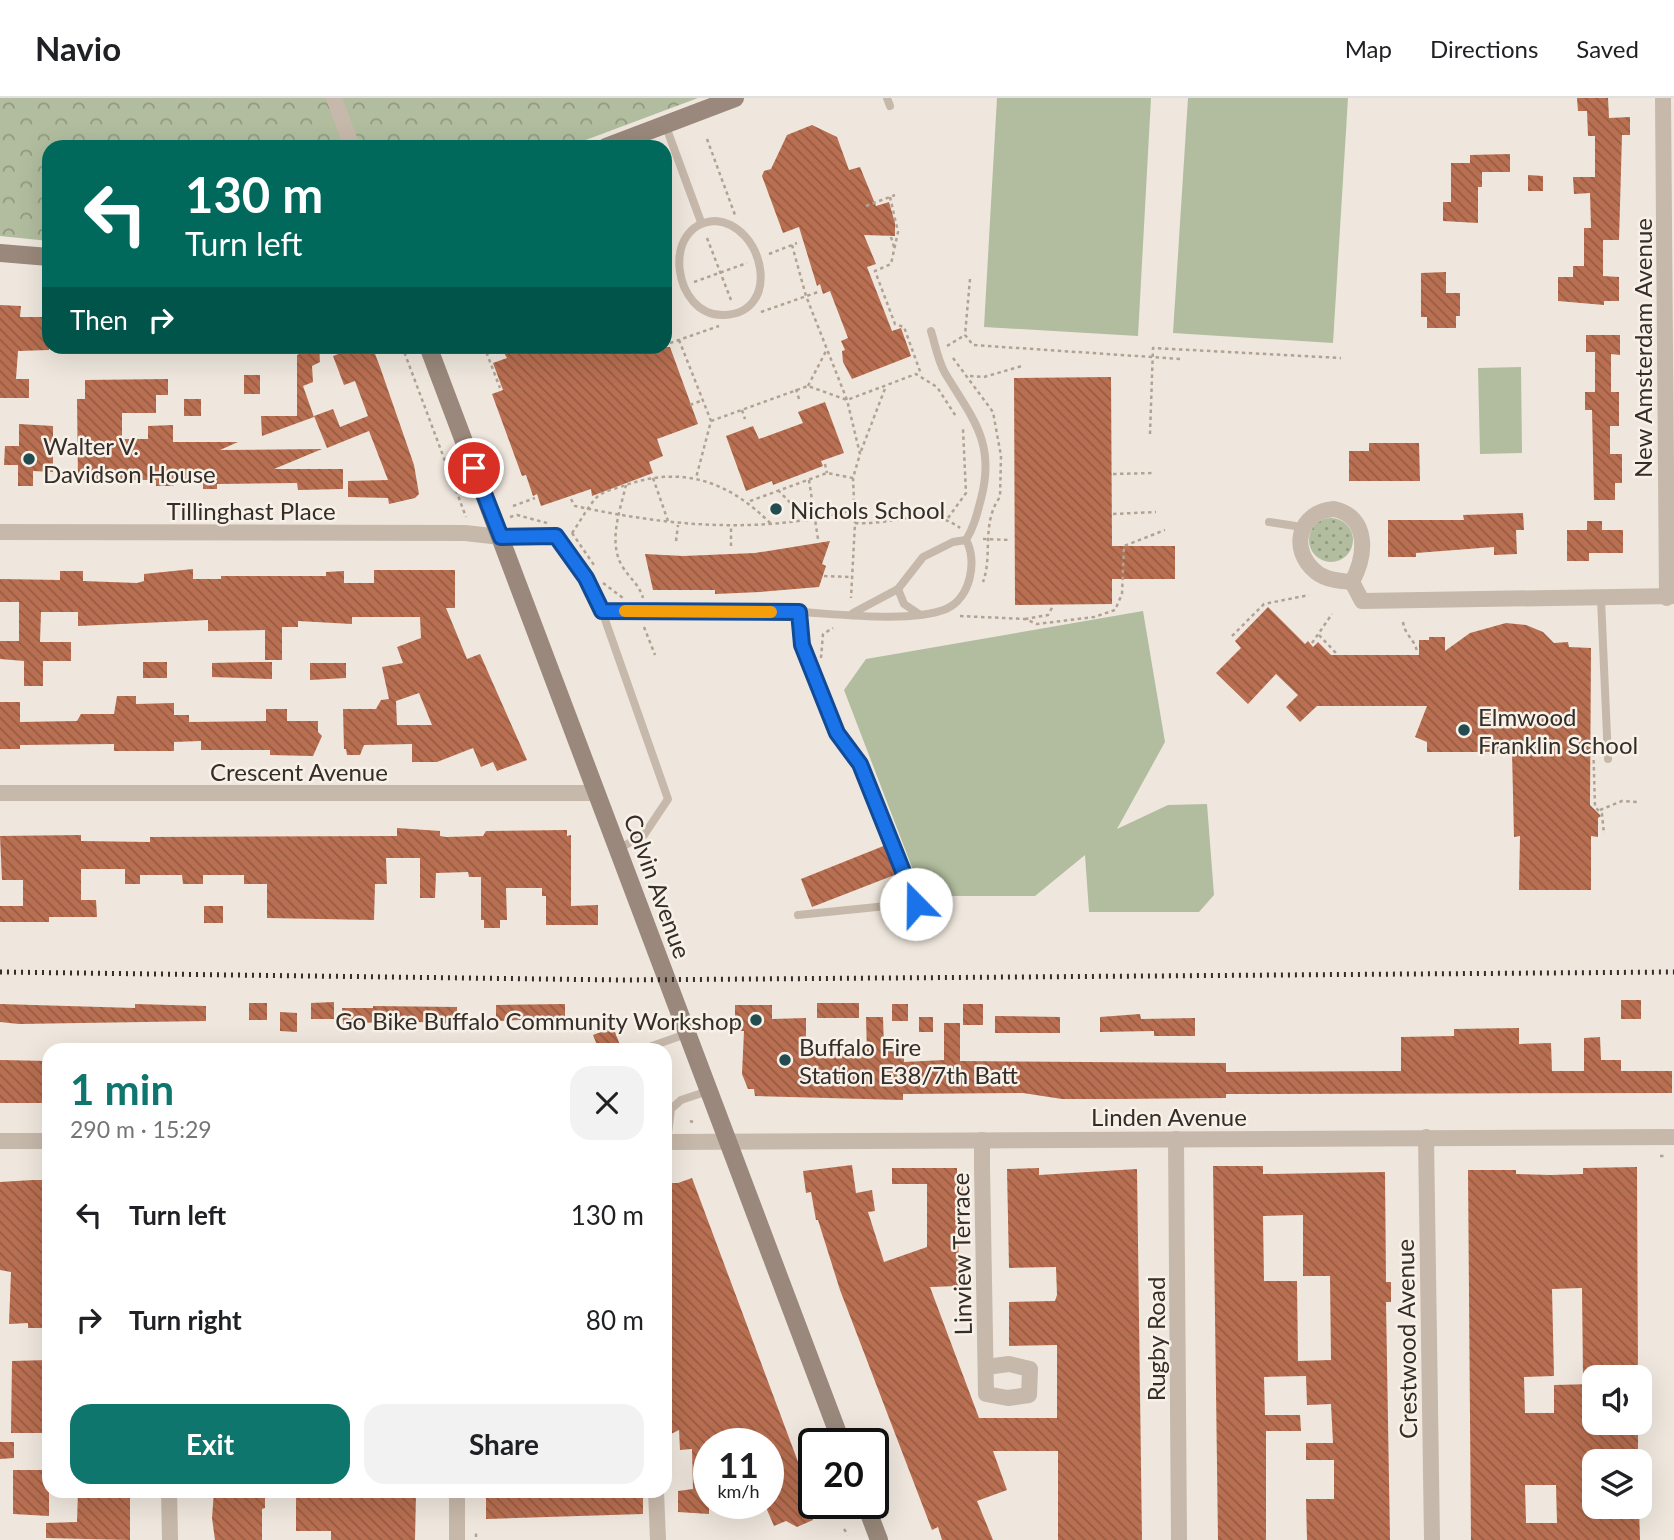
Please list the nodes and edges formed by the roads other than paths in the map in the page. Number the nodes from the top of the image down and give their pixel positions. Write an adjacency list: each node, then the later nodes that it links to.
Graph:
1 (334, 98): 5 (street)
2 (735, 98): 4 (street)
3 (1663, 98): 21 (street, New Amsterdam Avenue)
4 (665, 124): 6 (street); 7 (lane)
5 (349, 140)
6 (624, 140)
7 (671, 140)
8 (672, 143): 9 (lane)
9 (701, 222): 9 (lane)
10 (0, 253): 11 (street)
11 (42, 256)
12 (931, 331): 18 (lane)
13 (431, 354): 17 (street, Colvin Avenue)
14 (1269, 522): 15 (lane)
15 (1302, 527): 19 (street, New Amsterdam Avenue); 19 (street)
16 (0, 533): 17 (street, Tillinghast Place)
17 (501, 537): 23 (lane); 29 (street, Colvin Avenue)
18 (966, 540): 20 (lane); 26 (lane)
19 (1352, 582): 22 (street, New Amsterdam Avenue)
20 (898, 589): 25 (lane); 26 (lane)
21 (1671, 597): 22 (street, New Amsterdam Avenue)
22 (1601, 599): 27 (lane)
23 (602, 611): 24 (lane); 30 (lane)
24 (799, 612): 25 (lane); 31 (lane)
25 (851, 614): 26 (lane)
26 (922, 615)
27 (1608, 759)
28 (0, 793): 29 (street, Crescent Avenue)
29 (597, 793): 30 (street, Colvin Avenue)
30 (618, 849): 32 (street, Colvin Avenue)
31 (798, 915)
32 (686, 1034): 33 (lane); 34 (street, Colvin Avenue)
33 (660, 1043)
34 (708, 1091): 35 (lane); 43 (street, Colvin Avenue)
35 (672, 1105)
36 (1426, 1137): 37 (street, Linden Avenue); 38 (street, Linden Avenue); 55 (street, Crestwood Avenue)
37 (1674, 1137)
38 (1177, 1139): 39 (street, Linden Avenue); 54 (street, Rugby Road)
39 (982, 1140): 43 (street, Linden Avenue); 44 (street, Linview Terrace)
40 (0, 1141): 41 (street)
41 (42, 1141)
42 (672, 1142): 43 (street, Linden Avenue)
43 (727, 1142): 45 (street, Colvin Avenue)
44 (986, 1367)
45 (836, 1428)
46 (169, 1498): 50 (street)
47 (457, 1498): 51 (street)
48 (656, 1498): 52 (street)
49 (871, 1519): 53 (street)
50 (170, 1540)
51 (457, 1540)
52 (657, 1540)
53 (879, 1540)
54 (1180, 1540)
55 (1432, 1540)

